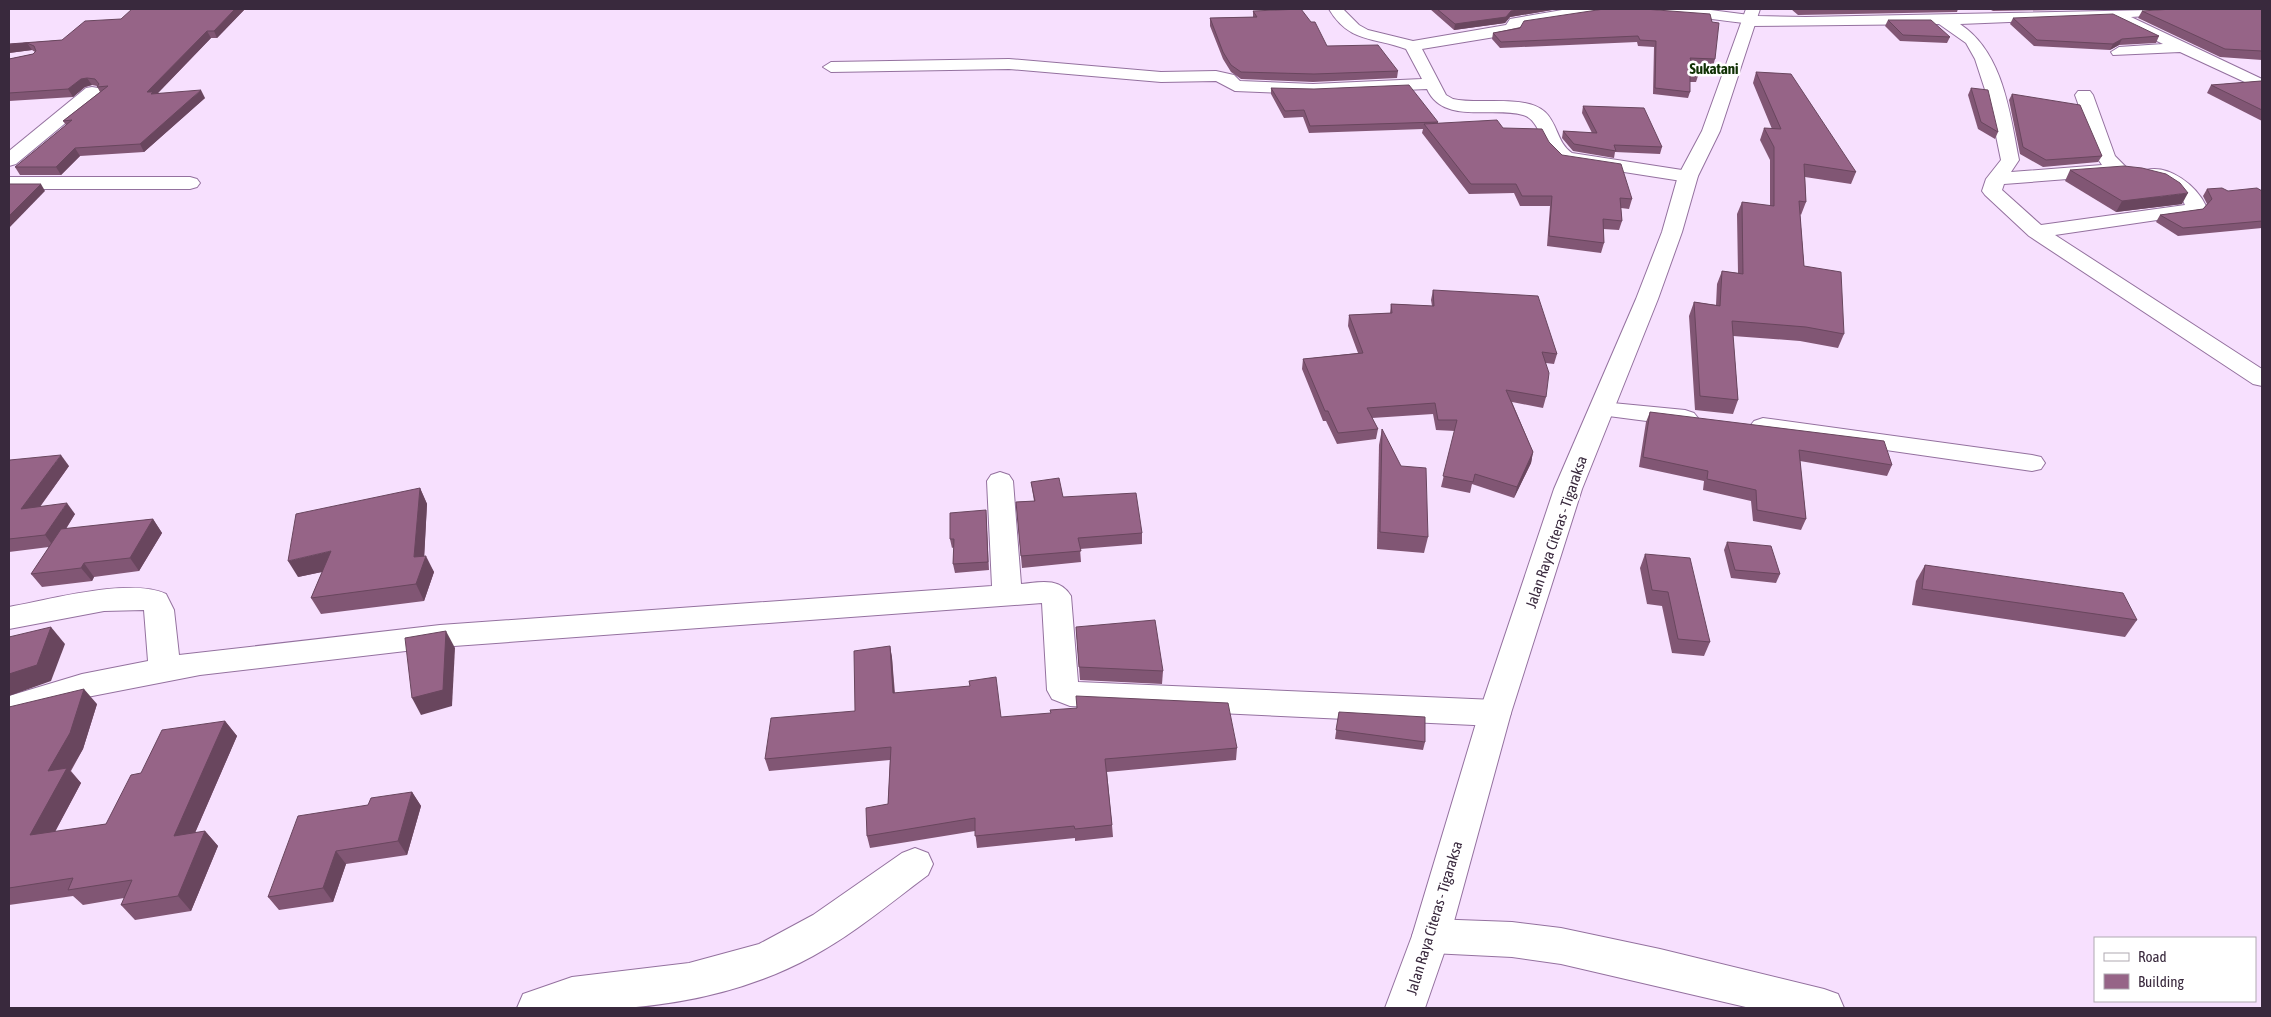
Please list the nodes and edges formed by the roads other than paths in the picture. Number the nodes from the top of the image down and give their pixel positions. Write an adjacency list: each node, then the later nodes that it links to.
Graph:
1 (1336, 9): 7 (street)
2 (2194, 9): 4 (street)
3 (2011, 13): 4 (street); 6 (street)
4 (2113, 14): 8 (street)
5 (1751, 16): 6 (street); 7 (street); 17 (street, Jalan Raya Citeras - Tigaraksa)
6 (1942, 19): 18 (street)
7 (1412, 46): 11 (street)
8 (2182, 47): 9 (street); 12 (street)
9 (2119, 52)
10 (831, 67): 11 (street)
11 (1433, 84): 17 (street)
12 (2262, 85)
13 (92, 92): 15 (street)
14 (2084, 95): 16 (street)
15 (9, 160)
16 (2118, 168): 18 (street); 21 (street)
17 (1688, 176): 23 (street, Jalan Raya Citeras - Tigaraksa)
18 (1996, 179): 21 (street)
19 (9, 183): 20 (street)
20 (190, 183)
21 (2036, 232): 22 (street)
22 (2262, 379)
23 (1602, 409): 24 (street); 32 (street, Jalan Raya Citeras - Tigaraksa)
24 (1708, 420)
25 (1737, 424): 26 (street)
26 (2032, 464)
27 (1000, 481): 28 (street)
28 (1007, 595): 30 (street); 32 (street)
29 (9, 618): 30 (street)
30 (165, 670): 31 (street)
31 (9, 709)
32 (1495, 713): 34 (street, Jalan Raya Citeras - Tigaraksa)
33 (915, 864): 35 (street)
34 (1431, 936): 36 (street, Jalan Raya Citeras - Tigaraksa); 37 (street)
35 (537, 1008)
36 (1405, 1008)
37 (1824, 1008)

